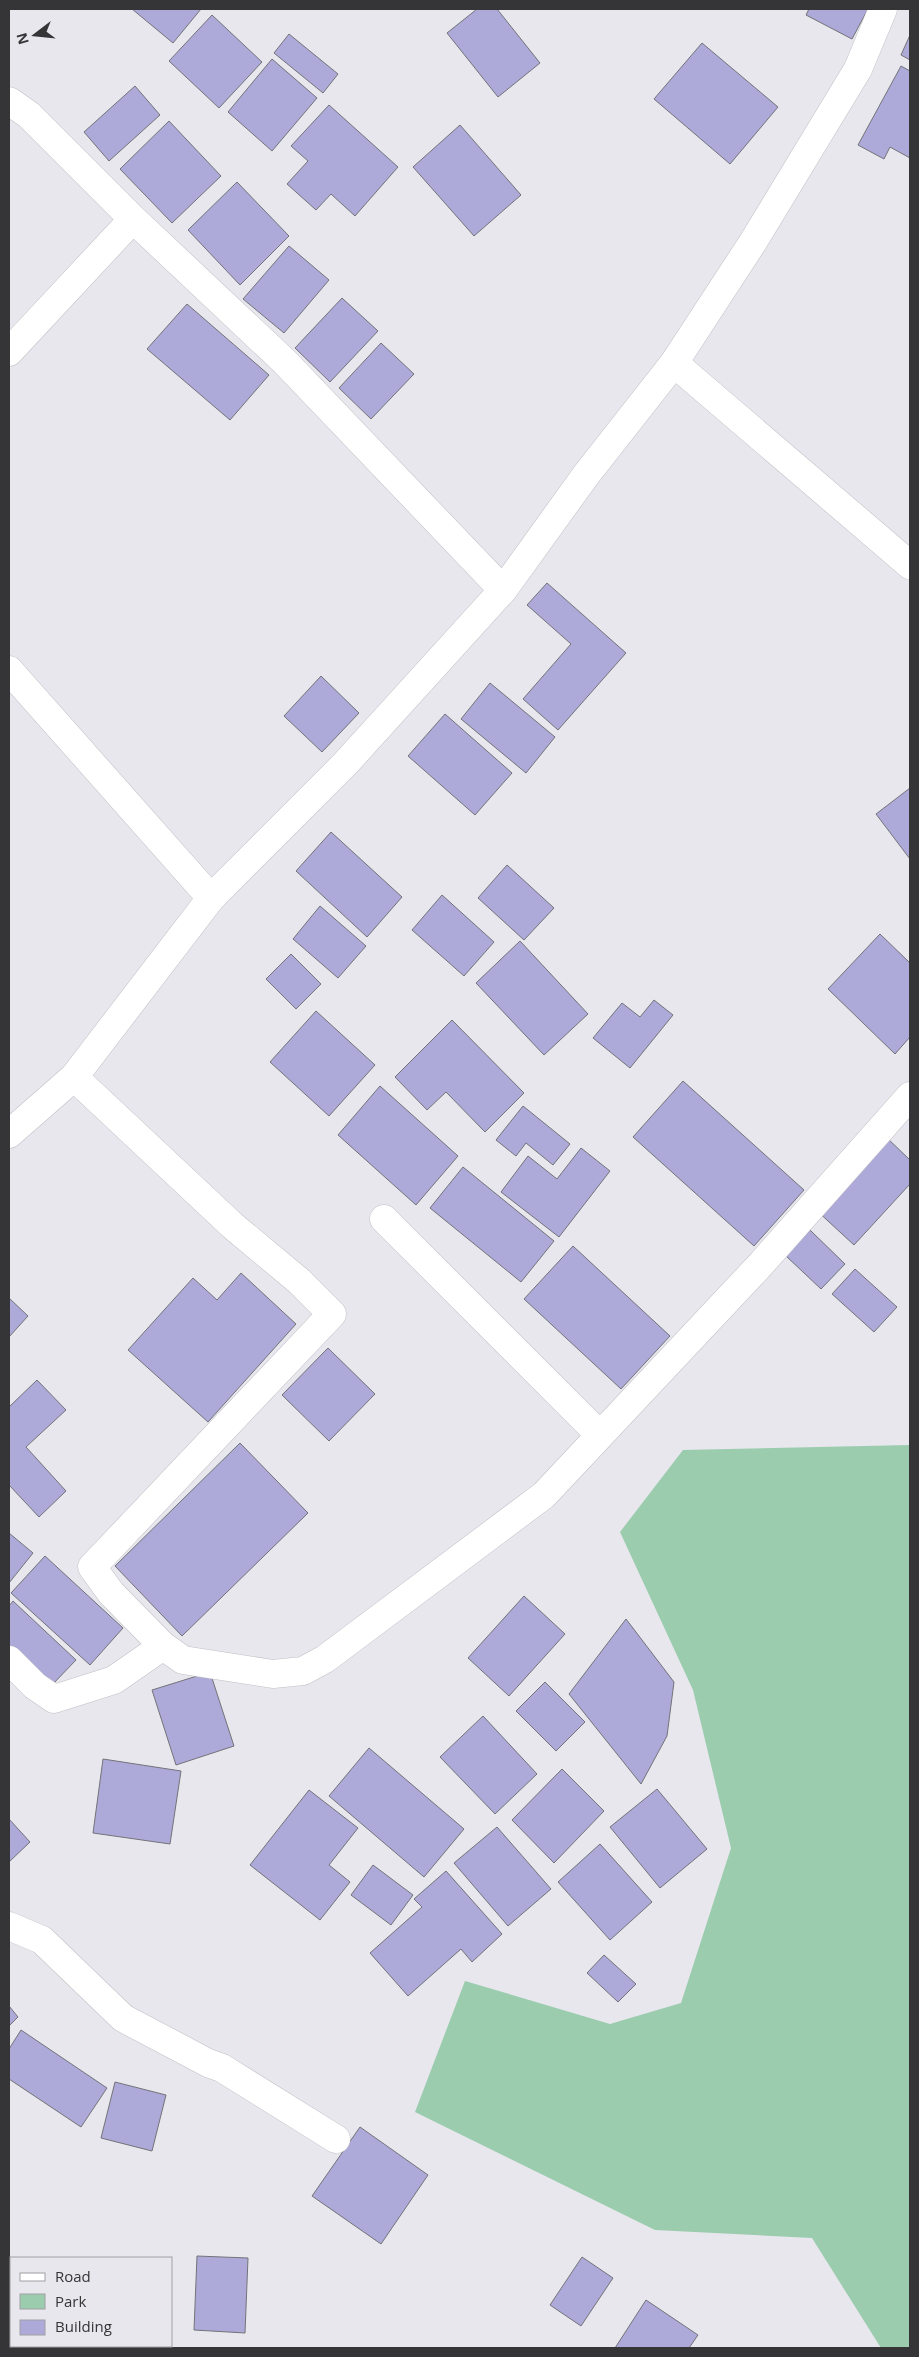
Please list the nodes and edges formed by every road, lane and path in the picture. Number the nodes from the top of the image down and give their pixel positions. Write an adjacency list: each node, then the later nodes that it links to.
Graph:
1 (883, 9): 5 (street)
2 (9, 101): 3 (street)
3 (133, 219): 4 (street); 7 (street)
4 (9, 352)
5 (674, 362): 6 (street); 7 (street)
6 (910, 564)
7 (503, 590): 9 (street)
8 (9, 670): 9 (street)
9 (211, 898): 10 (street)
10 (74, 1078): 12 (street); 15 (street)
11 (910, 1096): 14 (street)
12 (9, 1134)
13 (384, 1219): 14 (street)
14 (600, 1435): 15 (street)
15 (163, 1646): 16 (street)
16 (9, 1660)
17 (9, 1926): 18 (street)
18 (336, 2139)

